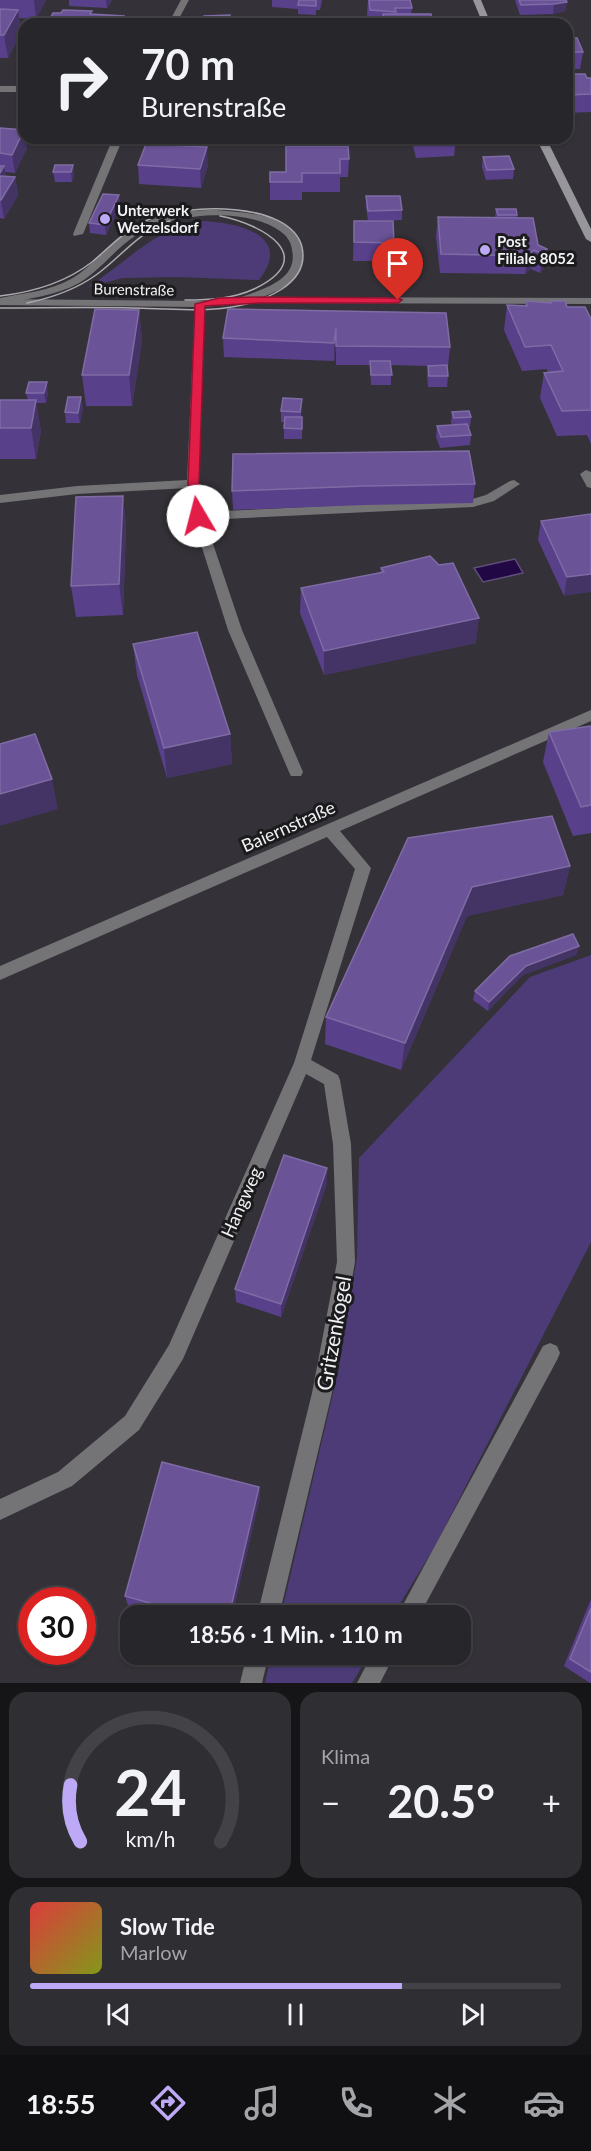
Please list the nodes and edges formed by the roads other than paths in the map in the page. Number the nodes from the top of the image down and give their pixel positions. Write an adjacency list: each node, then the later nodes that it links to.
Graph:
1 (185, 0): 3 (street)
2 (477, 0): 4 (main road)
3 (175, 18)
4 (484, 18)
5 (0, 88): 6 (street)
6 (18, 89)
7 (116, 144): 9 (street)
8 (544, 144): 10 (main road)
9 (78, 234)
10 (591, 239)
11 (240, 301): 12 (street, Burenstraße); 13 (street); 14 (street, Burenstraße)
12 (591, 301)
13 (0, 302): 14 (street, Burenstraße)
14 (200, 304): 15 (street)
15 (193, 484): 17 (street); 18 (street)
16 (514, 484): 18 (street)
17 (0, 499)
18 (198, 516): 20 (street)
19 (591, 715): 21 (street, Baiernstraße)
20 (296, 772)
21 (328, 829): 22 (street, Baiernstraße); 23 (street, Hangweg)
22 (0, 973)
23 (302, 1063): 25 (street, Hangweg); 26 (street, Gritzenkogel)
24 (550, 1353): 27 (street)
25 (0, 1510)
26 (271, 1605)
27 (413, 1605)
28 (255, 1665): 30 (street)
29 (378, 1665): 31 (street)
30 (251, 1683)
31 (368, 1683)

